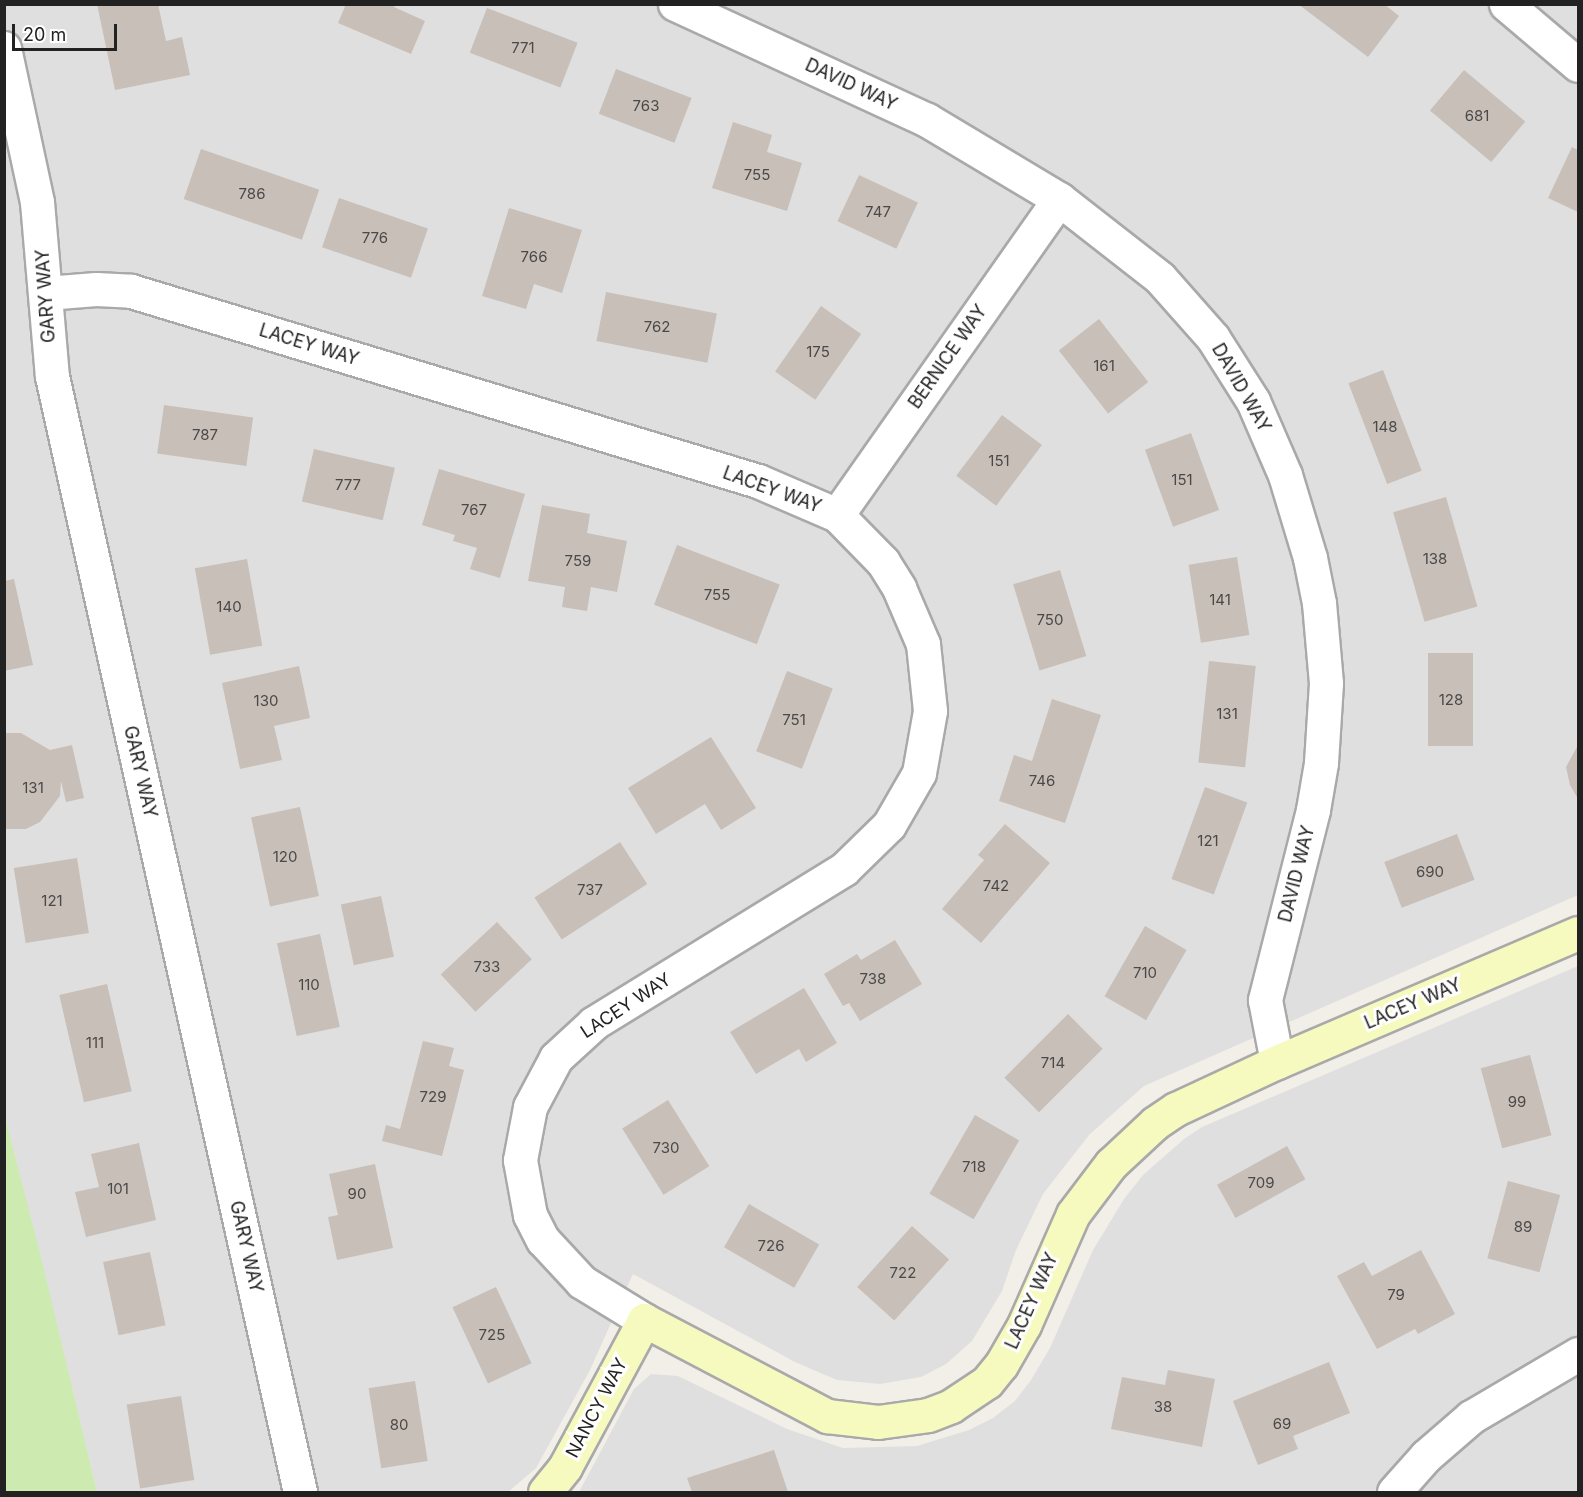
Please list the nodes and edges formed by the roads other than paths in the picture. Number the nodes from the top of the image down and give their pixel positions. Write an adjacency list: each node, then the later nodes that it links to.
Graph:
1 (675, 4): 5 (street, DAVID WAY)
2 (1506, 4): 4 (street)
3 (4, 48): 6 (street, GARY WAY)
4 (1578, 65)
5 (1059, 199): 7 (street, BERNICE WAY); 9 (street, DAVID WAY)
6 (46, 293): 7 (street, LACEY WAY); 12 (street, GARY WAY)
7 (837, 515): 10 (street, LACEY WAY)
8 (1578, 933): 9 (street, LACEY WAY)
9 (1276, 1062): 10 (street, LACEY WAY)
10 (644, 1320): 13 (street, NANCY WAY)
11 (1578, 1354): 14 (street)
12 (300, 1492)
13 (545, 1492)
14 (1394, 1492)

